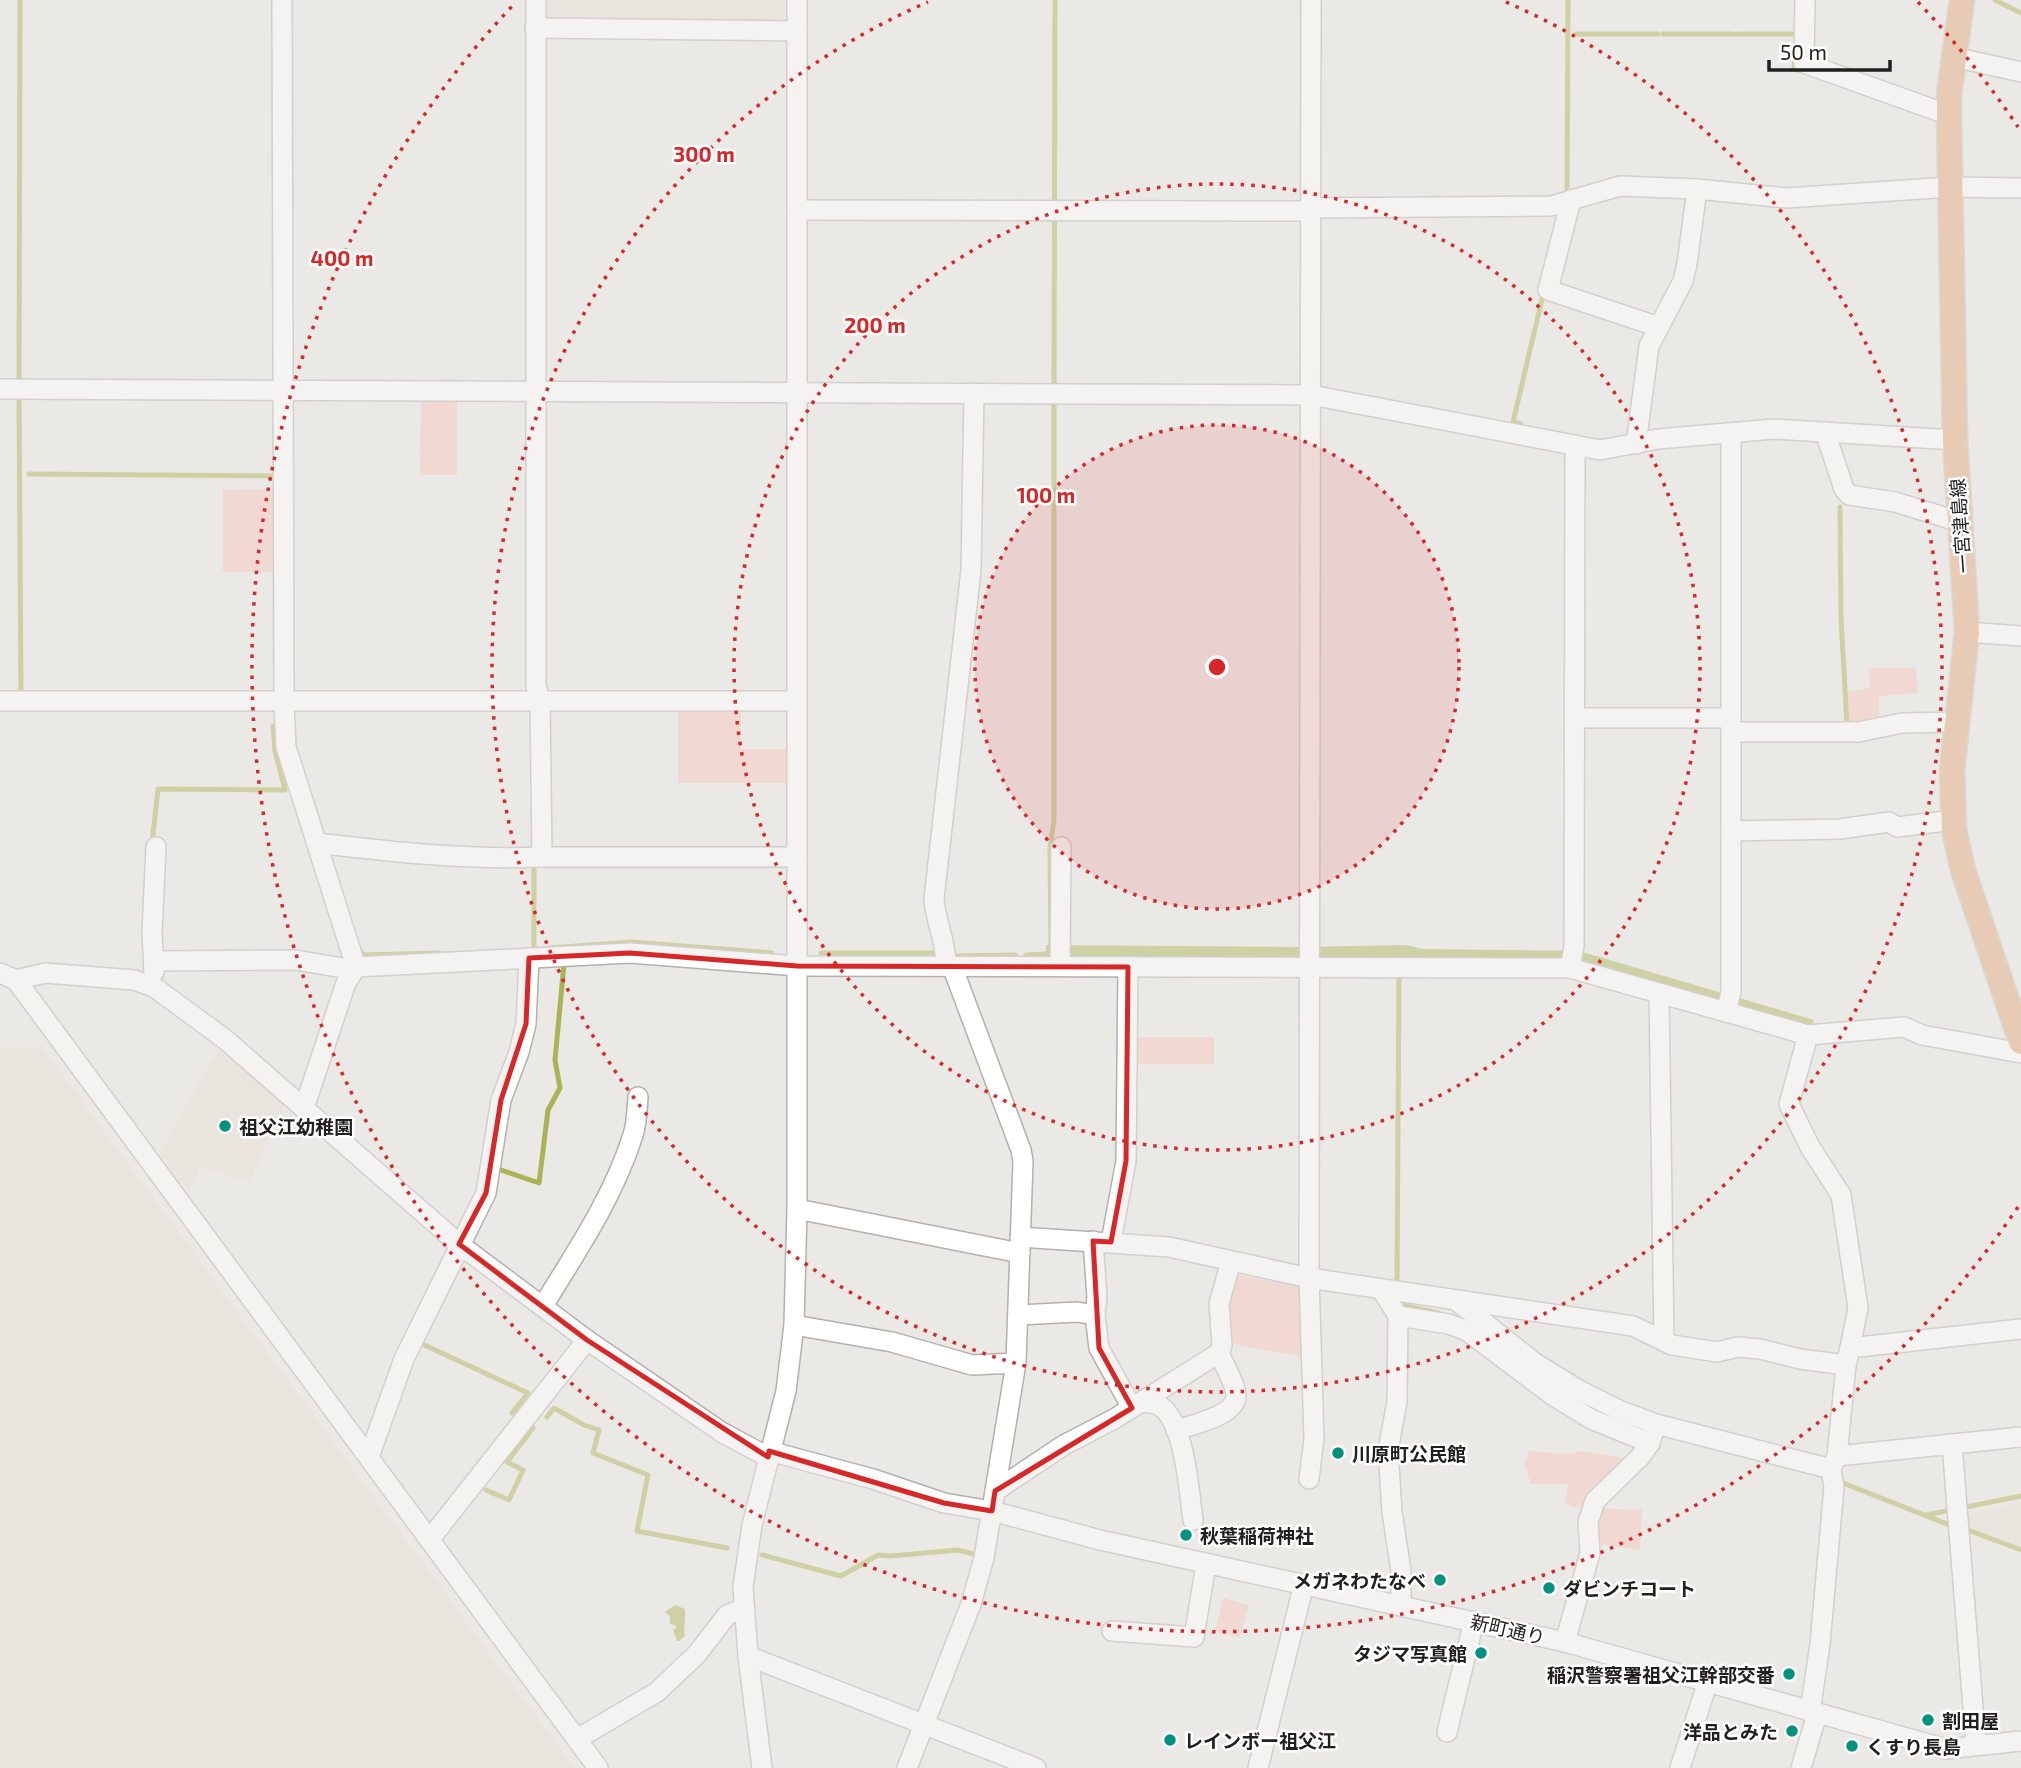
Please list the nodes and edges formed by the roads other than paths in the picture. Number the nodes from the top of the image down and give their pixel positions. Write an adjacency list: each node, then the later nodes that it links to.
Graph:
1 (282, 0): 20 (street)
2 (536, 0): 7 (street)
3 (797, 0): 8 (street)
4 (1311, 0): 16 (street)
5 (1805, 0): 11 (street)
6 (1962, 0): 9 (main road, 一宮津島線)
7 (535, 28): 8 (street); 21 (street)
8 (797, 32): 17 (street)
9 (1954, 57): 10 (street); 11 (main road, 一宮津島線)
10 (2021, 72)
11 (1949, 115): 12 (main road, 一宮津島線)
12 (1950, 187): 13 (street); 14 (street); 27 (main road, 一宮津島線)
13 (2021, 188)
14 (1697, 189): 15 (street); 18 (street)
15 (1571, 200): 16 (street); 18 (street)
16 (1311, 209): 17 (street); 24 (street)
17 (797, 210): 22 (street)
18 (1659, 327): 28 (street)
19 (0, 389): 20 (street)
20 (284, 392): 21 (street); 36 (street)
21 (536, 392): 22 (street); 34 (street)
22 (798, 392): 23 (street); 35 (street)
23 (974, 393): 24 (street); 53 (street)
24 (1311, 395): 29 (street); 48 (street)
25 (1825, 432): 26 (street); 27 (street); 30 (street)
26 (1731, 433): 28 (street); 39 (street)
27 (1955, 440): 30 (main road, 一宮津島線)
28 (1636, 444): 29 (street)
29 (1575, 446): 37 (street)
30 (1960, 522): 31 (main road, 一宮津島線)
31 (1967, 632): 32 (street); 38 (main road, 一宮津島線)
32 (2021, 636)
33 (0, 701): 36 (street)
34 (540, 701): 35 (street); 36 (street); 45 (street)
35 (797, 701): 46 (street)
36 (284, 702): 42 (street)
37 (1574, 718): 39 (street); 50 (street)
38 (1958, 722): 39 (street); 40 (main road, 一宮津島線)
39 (1731, 725): 41 (street)
40 (1954, 820): 41 (street); 61 (main road, 一宮津島線)
41 (1731, 831): 59 (street)
42 (317, 843): 45 (street); 55 (street)
43 (156, 847): 51 (street)
44 (1061, 847): 47 (street)
45 (542, 857): 46 (street)
46 (797, 857): 52 (street)
47 (1060, 957): 53 (street); 54 (street)
48 (1310, 957): 50 (street); 54 (street); 70 (street)
49 (529, 958): 52 (street); 55 (street); 67 (street)
50 (1572, 959): 58 (street)
51 (155, 961): 55 (street); 57 (street)
52 (797, 965): 53 (street); 65 (street)
53 (949, 966): 68 (street)
54 (1128, 967): 66 (street)
55 (355, 968): 64 (street)
56 (8, 977): 57 (street); 90 (street)
57 (154, 987): 64 (street, 新町通り)
58 (1659, 993): 59 (street); 80 (street)
59 (1728, 1004): 60 (street)
60 (1808, 1035): 62 (street); 82 (street)
61 (2021, 1042)
62 (2021, 1053)
63 (638, 1097): 73 (street)
64 (304, 1108): 67 (street, 新町通り)
65 (797, 1209): 68 (street); 77 (street)
66 (1102, 1241): 68 (street); 69 (street); 75 (street)
67 (459, 1244): 73 (street, 新町通り); 90 (street)
68 (1020, 1245): 74 (street)
69 (1231, 1261): 70 (street); 81 (street)
70 (1309, 1278): 71 (street); 92 (street)
71 (1381, 1289): 72 (street); 76 (street)
72 (1456, 1300): 80 (street); 86 (street)
73 (543, 1306): 79 (street, 新町通り)
74 (1019, 1315): 75 (street); 83 (street)
75 (1095, 1315): 84 (street)
76 (1398, 1317): 86 (street); 98 (street)
77 (794, 1325): 83 (street); 89 (street)
78 (2021, 1329): 82 (street)
79 (587, 1340): 89 (street, 新町通り); 95 (street)
80 (1664, 1341): 82 (street)
81 (1219, 1353): 84 (street); 85 (street)
82 (1848, 1356): 91 (street)
83 (1016, 1363): 93 (street)
84 (1137, 1405): 85 (street); 93 (street)
85 (1176, 1430): 94 (street)
86 (1653, 1432): 91 (street); 102 (street)
87 (2021, 1437): 88 (street)
88 (1952, 1444): 91 (street); 110 (street)
89 (769, 1454): 93 (street, 新町通り); 99 (street)
90 (369, 1457): 95 (street)
91 (1833, 1471): 105 (street)
92 (1309, 1479)
93 (993, 1501): 96 (street, 新町通り); 106 (street)
94 (1193, 1520)
95 (430, 1539): 108 (street)
96 (1206, 1564): 97 (street, 新町通り); 101 (street)
97 (1304, 1584): 98 (street, 新町通り); 115 (street)
98 (1401, 1605): 100 (street, 新町通り)
99 (744, 1608): 103 (street); 108 (street)
100 (1474, 1621): 102 (street, 新町通り); 107 (street)
101 (1112, 1631)
102 (1566, 1642): 104 (street, 新町通り)
103 (748, 1656): 106 (street); 112 (street)
104 (1708, 1681): 105 (street, 新町通り); 116 (street)
105 (1813, 1713): 110 (street, 新町通り); 117 (street)
106 (924, 1725): 113 (street); 114 (street)
107 (1447, 1732)
108 (577, 1739): 111 (street)
109 (2021, 1741): 110 (street, 新町通り)
110 (1976, 1745)
111 (598, 1768)
112 (762, 1768)
113 (907, 1768)
114 (1036, 1768)
115 (1258, 1768)
116 (1680, 1768)
117 (1801, 1768)

